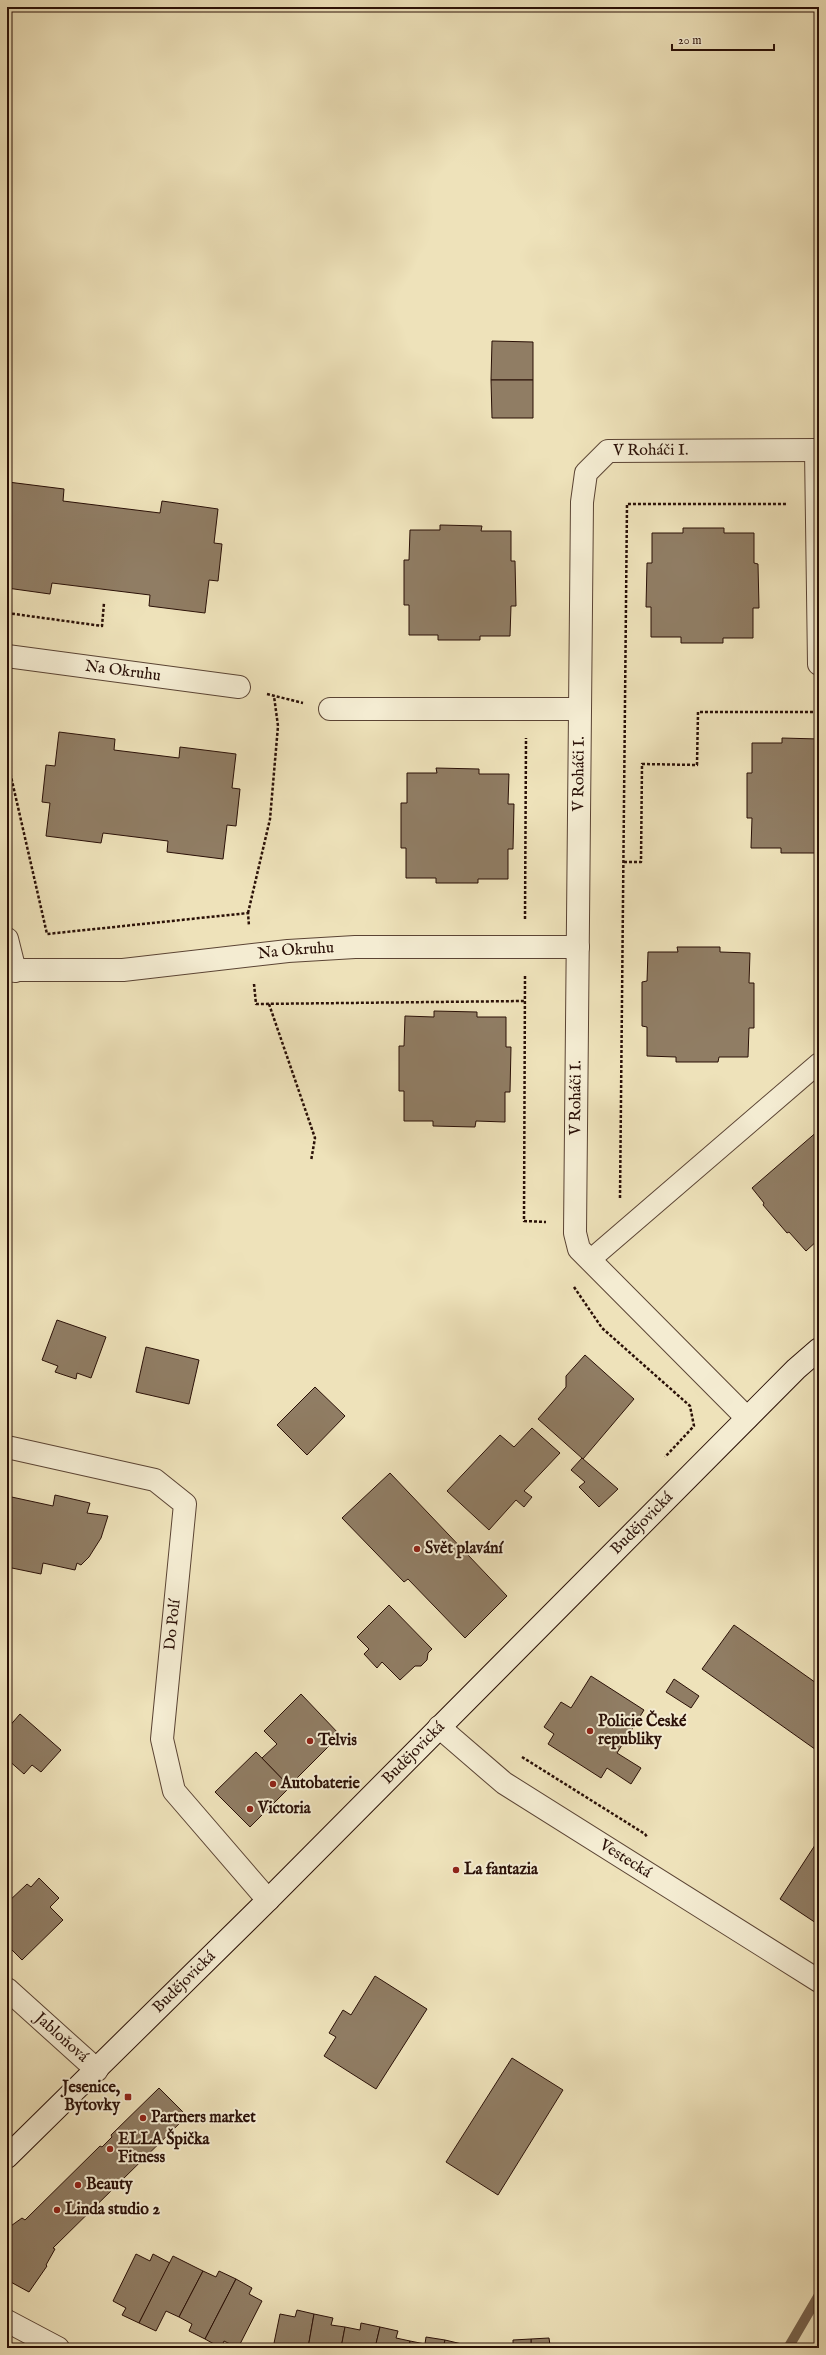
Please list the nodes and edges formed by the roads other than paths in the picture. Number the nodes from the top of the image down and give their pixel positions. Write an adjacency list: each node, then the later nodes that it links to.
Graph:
1 (818, 450): 3 (street, V Roháči I.); 5 (street, V Roháči I.)
2 (7, 656): 4 (street, Na Okruhu)
3 (819, 664)
4 (240, 687)
5 (580, 708): 6 (street); 8 (street, V Roháči I.)
6 (330, 709)
7 (7, 939): 9 (street, Na Okruhu)
8 (578, 947): 9 (street, Na Okruhu); 11 (street, V Roháči I.)
9 (11, 970)
10 (819, 1063): 11 (lane)
11 (590, 1260): 13 (street, V Roháči I.)
12 (819, 1349): 13 (street, Budějovická)
13 (748, 1418): 15 (street, Budějovická)
14 (7, 1447): 16 (street, Do Polí)
15 (439, 1727): 16 (street, Budějovická); 17 (street, Vestecká)
16 (268, 1900): 19 (street, Budějovická)
17 (819, 1981)
18 (7, 1990): 19 (street, Jabloňová)
19 (96, 2070): 20 (street, Budějovická)
20 (7, 2157)
21 (7, 2321): 22 (street)
22 (58, 2348)

